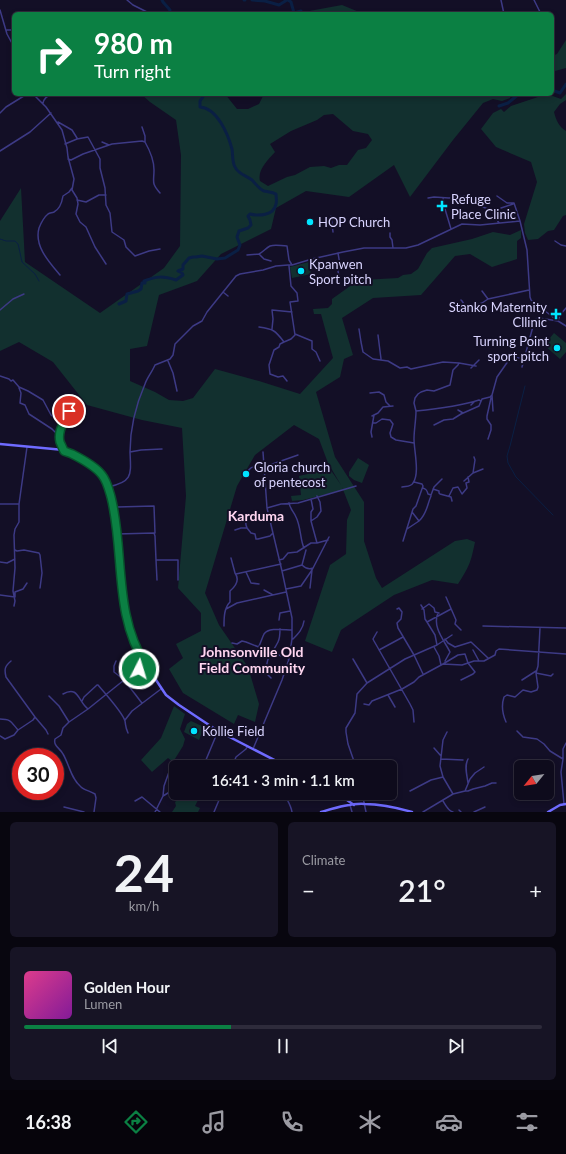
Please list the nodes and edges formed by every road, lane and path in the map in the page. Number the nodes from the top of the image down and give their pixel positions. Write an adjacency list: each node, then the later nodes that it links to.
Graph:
1 (132, 0): 4 (street)
2 (501, 0): 7 (street)
3 (534, 0): 8 (street)
4 (128, 1): 6 (street)
5 (0, 10): 9 (street)
6 (147, 12)
7 (504, 12)
8 (540, 12)
9 (7, 30): 10 (street); 11 (street)
10 (12, 30)
11 (12, 43)
12 (24, 96): 17 (street)
13 (35, 96): 15 (street)
14 (47, 96): 15 (street)
15 (43, 103): 16 (street)
16 (50, 113): 18 (street); 26 (street)
17 (0, 114)
18 (56, 121): 20 (street); 23 (street)
19 (142, 127): 22 (street)
20 (77, 139): 23 (street); 25 (street)
21 (102, 142): 24 (street)
22 (145, 142): 24 (street); 29 (street)
23 (65, 144): 27 (street)
24 (109, 145): 25 (street)
25 (95, 150): 27 (street); 30 (street)
26 (0, 151)
27 (68, 159): 28 (street)
28 (72, 187): 34 (street); 54 (street)
29 (160, 193)
30 (106, 195): 34 (street); 46 (street)
31 (496, 196): 35 (street)
32 (428, 198): 33 (street)
33 (443, 198): 39 (street); 40 (street)
34 (78, 200): 51 (street)
35 (514, 204): 36 (street); 38 (street)
36 (501, 208)
37 (331, 216): 41 (street)
38 (520, 221): 39 (street); 56 (street)
39 (499, 223): 40 (street)
40 (451, 229): 45 (street)
41 (333, 232)
42 (390, 233): 45 (street)
43 (555, 241): 44 (street)
44 (566, 246)
45 (393, 248): 47 (street)
46 (160, 249)
47 (338, 253): 53 (street); 55 (street)
48 (259, 254): 49 (street); 50 (street); 53 (street)
49 (247, 255)
50 (271, 261)
51 (106, 264)
52 (288, 265): 53 (street); 58 (street); 65 (street)
53 (292, 265)
54 (60, 275)
55 (339, 277)
56 (529, 290): 61 (street); 66 (street)
57 (482, 291): 61 (street)
58 (223, 292): 60 (street); 77 (street)
59 (24, 294): 64 (street)
60 (228, 296)
61 (488, 299): 62 (street)
62 (461, 300)
63 (566, 308): 66 (street)
64 (0, 310)
65 (292, 312): 69 (street); 71 (street)
66 (558, 321): 67 (street); 74 (street)
67 (565, 326)
68 (259, 327): 69 (street)
69 (272, 329): 73 (street)
70 (359, 329): 75 (street)
71 (295, 334): 73 (street); 78 (street)
72 (378, 335): 75 (street)
73 (284, 342): 84 (street)
74 (525, 357): 81 (street); 88 (street)
75 (381, 359): 79 (street)
76 (479, 360): 80 (street)
77 (168, 361): 86 (street); 110 (street)
78 (320, 361)
79 (458, 363): 80 (street); 96 (street)
80 (475, 365): 82 (street)
81 (522, 367)
82 (471, 368)
83 (0, 376): 85 (street)
84 (287, 381)
85 (18, 387): 99 (street); 102 (street)
86 (177, 391)
87 (370, 393): 93 (street)
88 (492, 396): 90 (street); 97 (street); 104 (street)
89 (70, 400): 99 (street)
90 (481, 401): 91 (street); 98 (street)
91 (474, 402): 92 (street); 96 (street)
92 (471, 405)
93 (390, 406): 94 (street); 100 (street)
94 (393, 406)
95 (458, 410): 98 (street)
96 (416, 411): 105 (street)
97 (493, 411)
98 (463, 413): 101 (street)
99 (62, 424): 102 (street)
100 (373, 424): 103 (street); 105 (street)
101 (434, 425)
102 (60, 437): 108 (street)
103 (372, 437)
104 (488, 439)
105 (414, 443): 121 (street)
106 (0, 444): 107 (street)
107 (27, 447): 108 (street); 134 (street)
108 (64, 450): 123 (street)
109 (162, 450): 110 (street)
110 (130, 452): 123 (street)
111 (263, 452): 114 (street)
112 (298, 455): 114 (street)
113 (474, 457): 117 (street)
114 (264, 467): 116 (street); 136 (street)
115 (483, 469): 117 (street)
116 (248, 471)
117 (473, 473): 118 (street)
118 (468, 477): 120 (street); 129 (street)
119 (442, 479): 126 (street)
120 (464, 481)
121 (414, 482): 124 (street); 125 (street)
122 (356, 486): 128 (street)
123 (108, 487): 135 (street)
124 (402, 487)
125 (423, 488): 127 (street); 137 (street)
126 (433, 489): 127 (street); 129 (street)
127 (431, 495): 140 (street)
128 (317, 496): 130 (street); 139 (street)
129 (449, 496): 131 (street)
130 (311, 499): 132 (street); 139 (street)
131 (452, 501)
132 (289, 503): 136 (street); 149 (street)
133 (0, 504): 134 (street)
134 (19, 504): 150 (street)
135 (113, 505): 145 (street); 146 (street)
136 (267, 508): 144 (street)
137 (412, 512): 140 (street); 142 (street)
138 (245, 515): 141 (street)
139 (311, 521): 148 (street)
140 (419, 521): 142 (street)
141 (248, 528): 143 (street); 144 (street)
142 (407, 529): 147 (street)
143 (235, 530)
144 (273, 533): 155 (street)
145 (117, 534): 146 (street); 219 (street)
146 (154, 534): 154 (street)
147 (403, 541)
148 (317, 543): 149 (street); 159 (street)
149 (304, 548): 155 (street)
150 (15, 550): 153 (street); 168 (street)
151 (306, 550): 158 (street)
152 (231, 558): 163 (street)
153 (15, 560): 156 (street); 174 (street)
154 (156, 560): 164 (street); 165 (street)
155 (280, 560): 157 (street)
156 (0, 562)
157 (280, 564): 161 (street); 162 (street)
158 (302, 564): 159 (street); 161 (street)
159 (313, 567): 160 (street)
160 (312, 570): 169 (street); 171 (street)
161 (282, 571): 171 (street)
162 (246, 572): 163 (street); 167 (street)
163 (236, 574): 178 (street)
164 (157, 580)
165 (178, 580)
166 (27, 583): 174 (street)
167 (259, 584)
168 (40, 588)
169 (310, 588)
170 (264, 590): 173 (street)
171 (286, 590): 173 (street); 182 (street)
172 (0, 595): 174 (street)
173 (273, 595): 178 (street)
174 (15, 596): 177 (street)
175 (446, 597): 181 (street)
176 (421, 605): 180 (street)
177 (14, 606)
178 (226, 609): 189 (street)
179 (397, 609): 198 (street)
180 (422, 609): 183 (street); 188 (street)
181 (451, 609): 184 (street); 195 (street)
182 (290, 611): 186 (street); 194 (street)
183 (438, 612): 184 (street); 185 (street)
184 (440, 615): 185 (street)
185 (436, 617): 188 (street); 200 (street)
186 (279, 620)
187 (304, 621): 199 (street)
188 (427, 622): 202 (street)
189 (224, 626)
190 (483, 626): 191 (street)
191 (540, 628): 192 (street); 208 (street)
192 (566, 628)
193 (280, 629): 194 (street); 203 (street); 207 (street)
194 (292, 630): 199 (street)
195 (461, 630)
196 (377, 632): 205 (street)
197 (452, 635): 200 (street)
198 (403, 637): 205 (street); 210 (street)
199 (292, 640): 212 (street)
200 (444, 640): 202 (street); 211 (street); 218 (street)
201 (232, 643): 203 (street)
202 (437, 645): 204 (street)
203 (259, 647): 207 (street)
204 (434, 647): 210 (street); 218 (street)
205 (379, 650): 220 (street)
206 (473, 650): 216 (street)
207 (271, 652): 212 (street); 222 (street)
208 (539, 652): 209 (street); 211 (street); 221 (street)
209 (566, 654)
210 (414, 655): 220 (street); 224 (street)
211 (488, 658): 216 (street)
212 (289, 659): 258 (street)
213 (353, 659): 230 (street)
214 (11, 661): 242 (street)
215 (116, 661): 227 (street)
216 (480, 661): 217 (street)
217 (468, 663): 218 (street); 218 (street); 228 (street)
218 (442, 664): 224 (street)
219 (146, 665): 227 (street); 231 (street)
220 (390, 669): 230 (street); 232 (street)
221 (536, 672): 225 (street); 229 (street); 247 (street)
222 (266, 673): 223 (street); 226 (street)
223 (258, 674)
224 (423, 674): 232 (street)
225 (553, 674)
226 (271, 678)
227 (124, 680): 234 (street); 238 (street)
228 (461, 680)
229 (522, 680)
230 (367, 683): 267 (street)
231 (161, 688): 238 (street); 249 (street)
232 (402, 689): 235 (street); 246 (street)
233 (62, 694): 237 (street)
234 (106, 694): 237 (street); 241 (street); 244 (street)
235 (388, 695): 239 (street); 240 (street)
236 (49, 696): 245 (street)
237 (82, 701): 241 (street)
238 (142, 703): 244 (street)
239 (364, 704)
240 (395, 707)
241 (88, 709): 245 (street)
242 (35, 717): 248 (street); 253 (street)
243 (0, 719): 248 (street)
244 (125, 720): 252 (street)
245 (69, 722): 294 (street)
246 (414, 722)
247 (506, 722)
248 (18, 730): 254 (street)
249 (218, 731): 256 (street); 264 (street)
250 (516, 731): 262 (street)
251 (447, 732): 261 (street)
252 (128, 733)
253 (48, 734)
254 (0, 736)
255 (566, 743): 259 (street)
256 (248, 746): 258 (street); 265 (street)
257 (434, 748): 261 (street)
258 (252, 749): 266 (street)
259 (563, 755): 260 (street); 262 (street)
260 (566, 755)
261 (441, 757): 268 (street); 271 (street)
262 (563, 758): 286 (street)
263 (468, 759): 272 (street)
264 (206, 760)
265 (235, 760)
266 (274, 760)
267 (354, 760)
268 (463, 760)
269 (484, 767): 272 (street)
270 (169, 772): 278 (street)
271 (443, 777): 274 (street); 277 (street)
272 (468, 783): 275 (street)
273 (496, 783): 275 (street)
274 (410, 790)
275 (465, 791): 277 (street)
276 (169, 792): 278 (street)
277 (453, 794): 284 (street)
278 (163, 796): 291 (street)
279 (219, 800): 297 (street)
280 (287, 800): 298 (street)
281 (347, 800): 287 (street)
282 (364, 800): 285 (street)
283 (135, 801): 291 (street)
284 (443, 801): 304 (street); 305 (street)
285 (365, 804): 287 (street); 302 (street); 303 (street)
286 (565, 804): 307 (street)
287 (354, 805): 288 (street)
288 (350, 806): 292 (street); 301 (street)
289 (64, 807): 293 (street)
290 (485, 807): 306 (street)
291 (156, 808): 295 (street); 296 (street)
292 (337, 808): 299 (street); 300 (street)
293 (84, 812)
294 (94, 812)
295 (155, 812)
296 (160, 812)
297 (214, 812)
298 (292, 812)
299 (322, 812)
300 (338, 812)
301 (352, 812)
302 (366, 812)
303 (412, 812)
304 (423, 812)
305 (453, 812)
306 (474, 812)
307 (548, 812)

